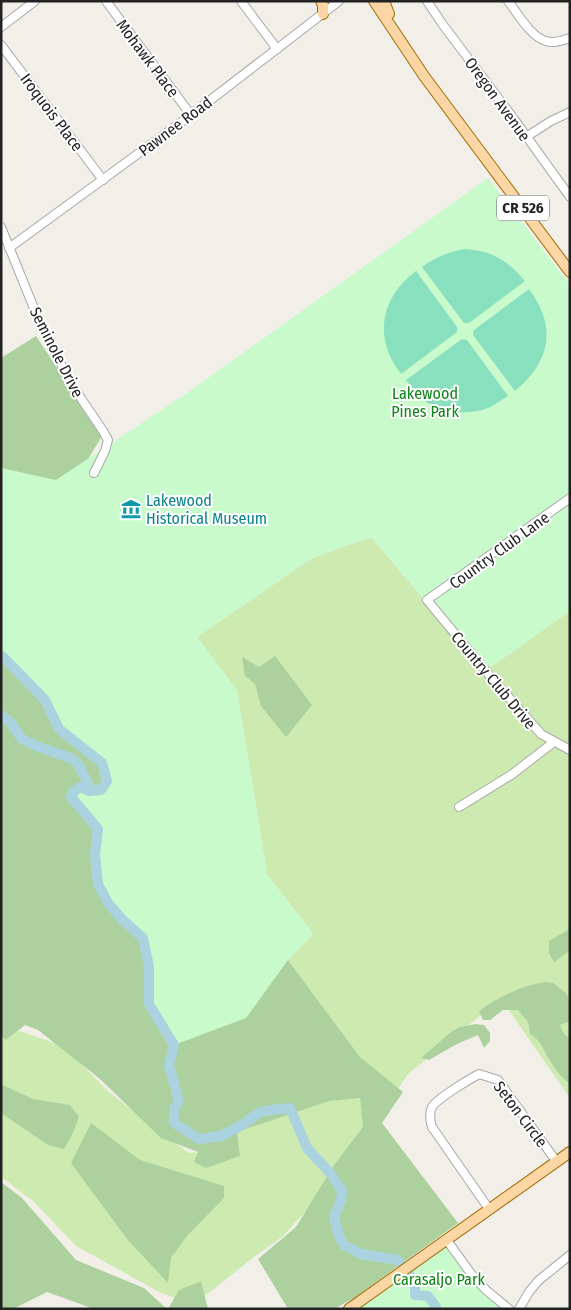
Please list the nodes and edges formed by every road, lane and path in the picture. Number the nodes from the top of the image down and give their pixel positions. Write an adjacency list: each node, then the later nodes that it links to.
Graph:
1 (35, 1): 11 (street)
2 (106, 1): 17 (street, Mohawk Place)
3 (241, 1): 14 (street)
4 (320, 1): 10 (main road)
5 (339, 1): 10 (street, Pawnee Road)
6 (374, 1): 15 (main road, CR 526)
7 (383, 1): 15 (main road, CR 526)
8 (427, 1): 18 (street, Oregon Avenue)
9 (508, 1): 12 (street)
10 (323, 14): 14 (street, Pawnee Road)
11 (1, 26)
12 (570, 38)
13 (1, 45): 19 (street, Iroquois Place)
14 (277, 49): 17 (street, Pawnee Road)
15 (424, 76): 23 (main road, CR 526)
16 (570, 112): 18 (street)
17 (191, 115): 19 (street, Pawnee Road)
18 (526, 137): 20 (street, Oregon Avenue)
19 (103, 180): 22 (street, Pawnee Road)
20 (568, 192)
21 (1, 226): 22 (street, Seminole Drive)
22 (9, 248): 24 (street, Seminole Drive)
23 (570, 272)
24 (94, 473)
25 (570, 498): 26 (street, Country Club Lane)
26 (427, 600): 27 (street, Country Club Drive)
27 (554, 742): 28 (street, Country Club Drive); 29 (street)
28 (570, 750)
29 (459, 807)
30 (570, 1152): 31 (main road)
31 (556, 1161): 32 (main road); 32 (street, Seton Circle)
32 (489, 1208): 33 (main road)
33 (446, 1239): 35 (main road); 36 (street)
34 (570, 1255): 37 (street)
35 (353, 1307)
36 (509, 1309)
37 (519, 1309)

